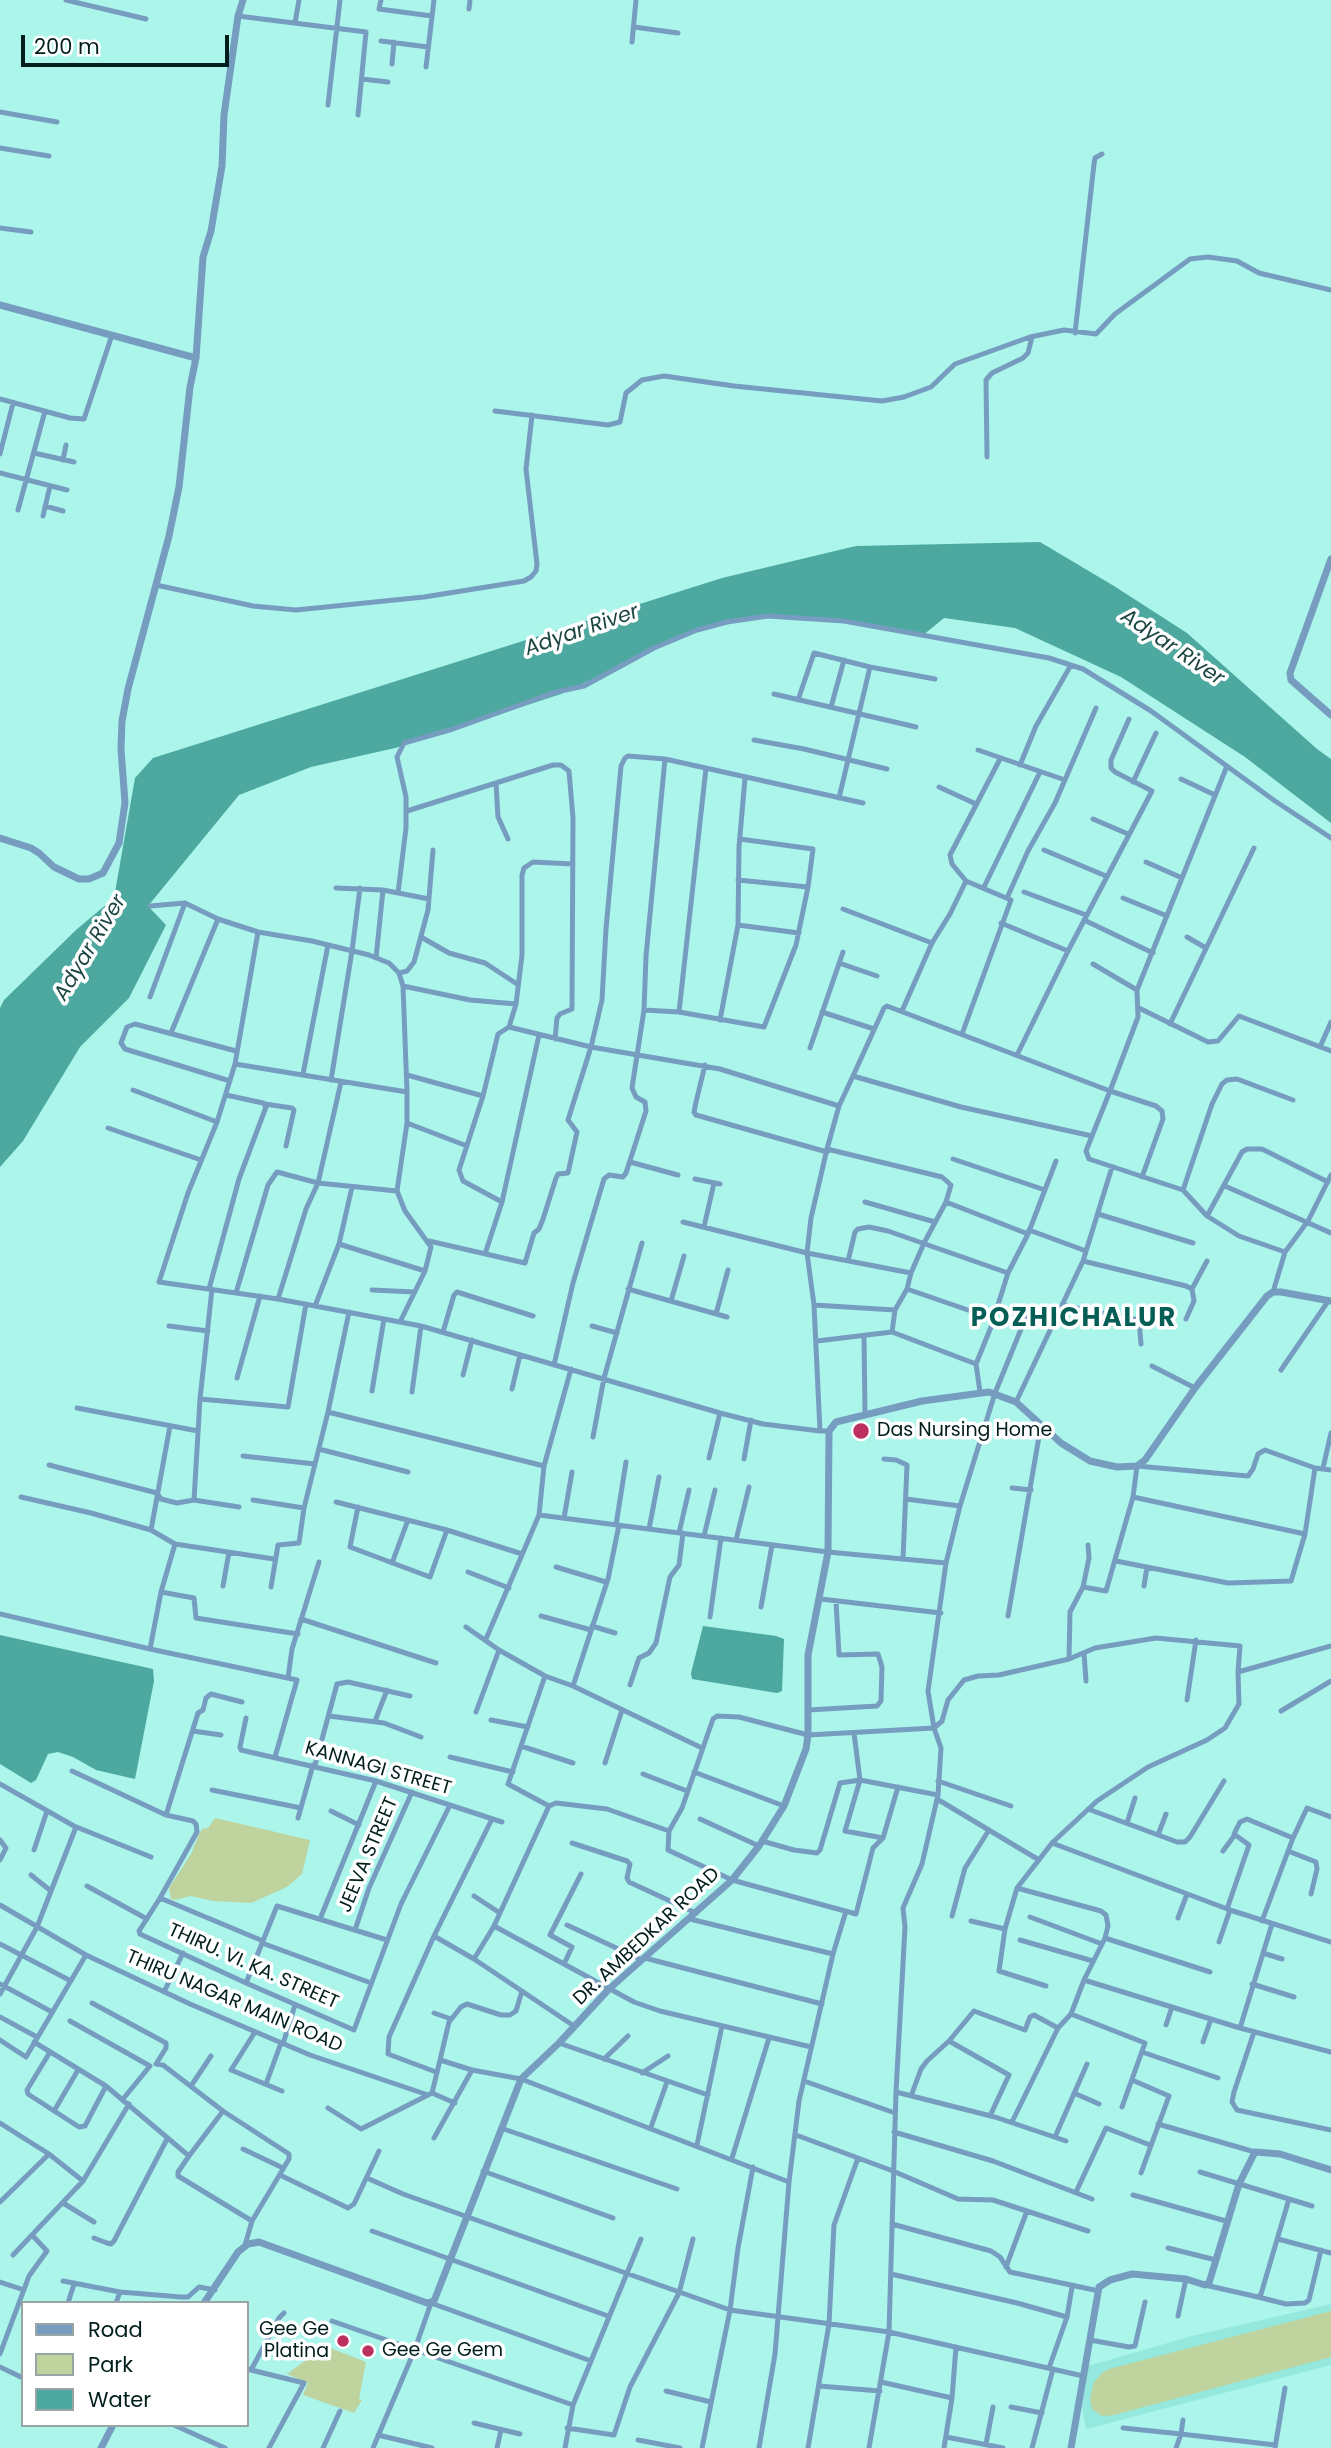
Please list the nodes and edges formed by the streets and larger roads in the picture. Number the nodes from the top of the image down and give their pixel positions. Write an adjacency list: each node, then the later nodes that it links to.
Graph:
1 (66, 0): 12 (street)
2 (243, 0): 10 (street)
3 (299, 0): 13 (street)
4 (340, 0): 15 (street)
5 (381, 0): 11 (street)
6 (434, 0): 11 (street)
7 (470, 0): 9 (street)
8 (636, 0): 14 (street)
9 (469, 9)
10 (237, 16): 13 (street); 39 (street)
11 (432, 16): 20 (street)
12 (146, 19)
13 (295, 23): 15 (street)
14 (634, 27): 16 (street); 19 (street)
15 (337, 28): 23 (street); 25 (street)
16 (678, 33)
17 (382, 41): 18 (street)
18 (394, 42): 20 (street); 21 (street)
19 (632, 42)
20 (428, 47): 22 (street)
21 (392, 64)
22 (426, 67)
23 (362, 79): 24 (street); 27 (street)
24 (388, 82)
25 (328, 105)
26 (0, 112): 28 (street)
27 (358, 115)
28 (57, 122)
29 (0, 148): 31 (street)
30 (1102, 154): 36 (street)
31 (49, 156)
32 (0, 228): 33 (street)
33 (31, 232)
34 (1331, 290): 36 (street)
35 (0, 305): 37 (street)
36 (1075, 333): 38 (street)
37 (112, 335): 39 (street); 42 (street)
38 (1032, 337): 44 (street); 48 (street)
39 (196, 358): 61 (street)
40 (0, 399): 41 (street)
41 (13, 402): 42 (street); 47 (street)
42 (45, 411): 46 (street)
43 (495, 411): 44 (street)
44 (532, 415): 61 (street)
45 (66, 445): 49 (street)
46 (34, 453): 49 (street); 52 (street)
47 (0, 454)
48 (986, 457)
49 (63, 460): 50 (street)
50 (74, 462)
51 (1, 473): 52 (street); 53 (street)
52 (26, 480): 54 (street); 57 (street)
53 (0, 481)
54 (50, 486): 55 (street); 56 (street)
55 (67, 490)
56 (45, 506): 58 (street); 59 (street)
57 (18, 510)
58 (63, 511)
59 (43, 516)
60 (1331, 559): 71 (street)
61 (156, 585): 98 (street)
62 (844, 660): 64 (street); 67 (street); 68 (street)
63 (1071, 664): 80 (street); 81 (street); 95 (street)
64 (870, 667): 65 (street); 70 (street)
65 (935, 679)
66 (774, 694): 67 (street)
67 (798, 700): 68 (street)
68 (831, 707): 70 (street)
69 (1096, 708): 87 (street)
70 (858, 715): 73 (street); 79 (street)
71 (1331, 715)
72 (1129, 719): 88 (street)
73 (916, 727)
74 (1156, 733): 88 (street)
75 (754, 740): 79 (street)
76 (978, 750): 78 (street)
77 (665, 759): 82 (street); 151 (street); 164 (street)
78 (1000, 759): 80 (street); 94 (street)
79 (848, 760): 83 (street); 92 (street)
80 (1020, 765): 84 (street)
81 (1227, 766): 91 (street); 99 (street)
82 (706, 768): 85 (street); 153 (street)
83 (887, 769)
84 (1040, 772): 87 (street); 112 (street)
85 (745, 778): 92 (street); 101 (street)
86 (1181, 779): 91 (street)
87 (1065, 780): 118 (street)
88 (1133, 782): 97 (street)
89 (496, 783): 95 (street); 100 (street); 106 (street)
90 (939, 787): 94 (street)
91 (1215, 795): 108 (street)
92 (839, 798): 93 (street)
93 (863, 803)
94 (976, 804): 110 (street)
95 (407, 811): 117 (street)
96 (1093, 819): 97 (street)
97 (1128, 834): 107 (street)
98 (0, 838)
99 (1331, 838)
100 (508, 839)
101 (740, 839): 109 (street); 111 (street)
102 (1254, 848): 135 (street)
103 (433, 850): 120 (street)
104 (1044, 850): 107 (street)
105 (1146, 862): 108 (street)
106 (573, 864): 145 (street); 163 (street)
107 (1106, 876): 125 (street)
108 (1182, 878): 124 (street)
109 (738, 880): 111 (street); 128 (street)
110 (966, 881): 112 (street); 133 (street)
111 (808, 887): 130 (street)
112 (984, 887): 118 (street)
113 (336, 888): 114 (street)
114 (360, 888): 115 (street); 136 (street)
115 (383, 891): 117 (street); 140 (street)
116 (1024, 892): 125 (street)
117 (398, 894): 120 (street)
118 (1007, 898): 127 (street)
119 (1123, 898): 124 (street)
120 (429, 899): 131 (street)
121 (185, 903): 122 (street); 126 (street); 148 (street)
122 (150, 906)
123 (843, 909): 133 (street)
124 (1167, 916): 139 (street)
125 (1085, 918): 137 (street); 139 (street)
126 (218, 919): 129 (street); 160 (street)
127 (1001, 923): 137 (street); 161 (street)
128 (738, 925): 130 (street); 155 (street)
129 (258, 932): 134 (street); 167 (street)
130 (799, 933): 155 (street)
131 (421, 937): 143 (street); 145 (street)
132 (1187, 937): 135 (street)
133 (932, 943): 152 (street)
134 (328, 945): 136 (street); 173 (street)
135 (1206, 948): 157 (street)
136 (352, 951): 140 (street); 176 (street)
137 (1068, 951): 170 (street)
138 (843, 952): 141 (street)
139 (1153, 953): 147 (street)
140 (376, 958): 143 (street)
141 (839, 963): 144 (street); 154 (street)
142 (1093, 964): 147 (street)
143 (399, 973): 146 (street)
144 (877, 976)
145 (517, 984): 149 (street)
146 (403, 986): 149 (street); 174 (street)
147 (1137, 990): 150 (street)
148 (150, 997)
149 (516, 1004): 158 (street)
150 (1139, 1008): 157 (street); 180 (street)
151 (644, 1010): 153 (street); 169 (street)
152 (902, 1011): 159 (street); 161 (street)
153 (679, 1012): 155 (street)
154 (822, 1012): 159 (street); 166 (street)
155 (720, 1020)
156 (1331, 1022): 165 (street)
157 (1170, 1024): 165 (street)
158 (509, 1027): 162 (street); 183 (street)
159 (874, 1029): 175 (street)
160 (171, 1033): 167 (street); 177 (street)
161 (962, 1034): 170 (street)
162 (540, 1035): 163 (street); 210 (street)
163 (555, 1039): 164 (street)
164 (591, 1047): 169 (street); 229 (street)
165 (1320, 1047): 168 (street)
166 (810, 1048)
167 (236, 1051): 171 (street)
168 (1331, 1051)
169 (638, 1053): 172 (street); 197 (street)
170 (1017, 1055): 180 (street)
171 (235, 1064): 173 (street); 177 (street)
172 (705, 1065): 186 (street); 193 (street)
173 (303, 1074): 176 (street)
174 (407, 1075): 181 (street); 183 (street)
175 (853, 1076): 186 (street); 190 (street)
176 (331, 1080): 178 (street)
177 (230, 1081): 182 (street)
178 (341, 1082): 181 (street); 203 (street)
179 (133, 1090): 187 (street)
180 (1110, 1091): 190 (street); 201 (street)
181 (407, 1092): 188 (street)
182 (226, 1095): 185 (street); 187 (street)
183 (483, 1096): 192 (street)
184 (1293, 1100): 208 (street)
185 (265, 1104): 191 (street); 238 (street)
186 (839, 1106): 193 (street)
187 (217, 1122): 195 (street)
188 (407, 1123): 192 (street); 209 (street)
189 (108, 1128): 195 (street)
190 (1092, 1136): 198 (street)
191 (286, 1146)
192 (467, 1146): 210 (street)
193 (827, 1150): 212 (street); 228 (street)
194 (953, 1159): 207 (street)
195 (201, 1160): 238 (street)
196 (1055, 1161): 207 (street)
197 (630, 1162): 199 (street); 277 (street)
198 (1112, 1167): 201 (street); 213 (street)
199 (678, 1175)
200 (1331, 1175): 204 (street)
201 (1142, 1177): 208 (street)
202 (695, 1179): 218 (street)
203 (318, 1183): 205 (street); 245 (street); 247 (street)
204 (1328, 1185): 206 (street); 217 (street)
205 (352, 1186): 209 (street); 225 (street)
206 (1225, 1186): 214 (street); 217 (street)
207 (1045, 1190): 219 (street)
208 (1183, 1190): 214 (street)
209 (397, 1191): 221 (street)
210 (502, 1202): 229 (street)
211 (866, 1202): 216 (street)
212 (946, 1202): 216 (street); 219 (street)
213 (1098, 1214): 224 (street); 226 (street)
214 (1207, 1216): 227 (street)
215 (683, 1222): 218 (street)
216 (936, 1222): 223 (street)
217 (1306, 1223): 220 (street); 227 (street)
218 (704, 1227): 228 (street)
219 (1028, 1232): 226 (street); 237 (street)
220 (1331, 1233)
221 (429, 1241): 229 (street); 235 (street)
222 (642, 1242): 239 (street)
223 (924, 1243): 231 (street); 236 (street); 237 (street)
224 (1193, 1243)
225 (340, 1244): 235 (street); 253 (street)
226 (1086, 1251): 232 (street)
227 (1284, 1252): 244 (street)
228 (807, 1253): 231 (street); 251 (street)
229 (485, 1254)
230 (684, 1256): 248 (street)
231 (848, 1261): 236 (street)
232 (1083, 1261): 241 (street); 252 (street)
233 (1207, 1261): 241 (street)
234 (728, 1270): 257 (street)
235 (425, 1271): 243 (street)
236 (911, 1273): 240 (street)
237 (1008, 1273): 261 (street)
238 (210, 1289): 245 (street); 267 (street)
239 (628, 1289): 248 (street); 270 (street)
240 (907, 1289): 254 (street); 261 (street)
241 (1192, 1289): 262 (street)
242 (372, 1290): 243 (street)
243 (415, 1292): 263 (street)
244 (1273, 1292): 249 (street); 284 (street)
245 (236, 1293): 246 (street)
246 (260, 1296): 247 (street); 282 (street)
247 (278, 1299): 250 (street)
248 (671, 1301): 257 (street)
249 (1330, 1301): 280 (street)
250 (306, 1304): 253 (street); 290 (street)
251 (814, 1305): 254 (street); 273 (street)
252 (1062, 1305): 274 (street); 291 (street)
253 (315, 1306): 255 (street)
254 (895, 1310): 269 (street)
255 (349, 1312): 260 (street); 293 (street)
256 (1028, 1312): 289 (street)
257 (716, 1314): 259 (street)
258 (533, 1316): 268 (street)
259 (727, 1317)
260 (384, 1319): 263 (street); 286 (street)
261 (994, 1319): 276 (street)
262 (1186, 1319)
263 (400, 1322): 264 (street)
264 (421, 1325): 268 (street); 287 (street)
265 (169, 1326): 267 (street)
266 (592, 1326): 270 (street)
267 (208, 1331): 290 (street)
268 (443, 1332): 272 (street)
269 (892, 1332): 271 (street); 276 (street)
270 (617, 1333): 283 (street)
271 (864, 1335): 273 (street); 295 (street)
272 (472, 1340): 275 (street); 281 (street)
273 (817, 1341): 300 (street)
274 (1141, 1344)
275 (520, 1355): 277 (street); 285 (street)
276 (976, 1364): 288 (street)
277 (554, 1365): 279 (street)
278 (1152, 1366): 284 (street)
279 (571, 1369): 283 (street); 312 (street)
280 (1281, 1370)
281 (463, 1375)
282 (237, 1378)
283 (604, 1378): 294 (street); 303 (street)
284 (1195, 1388): 313 (street)
285 (512, 1389)
286 (372, 1391)
287 (412, 1392)
288 (980, 1392): 289 (street); 295 (street)
289 (995, 1393): 291 (street); 332 (street)
290 (200, 1399): 299 (street)
291 (1016, 1402): 297 (street)
292 (77, 1408): 298 (street)
293 (328, 1412): 304 (street); 312 (street)
294 (720, 1413): 296 (street); 306 (street)
295 (865, 1415): 301 (street)
296 (751, 1420): 300 (street); 307 (street)
297 (1041, 1425): 313 (street); 324 (street)
298 (170, 1426): 299 (street); 325 (street)
299 (198, 1431): 329 (street)
300 (820, 1431): 301 (street)
301 (829, 1431): 352 (street, DR. AMBEDKAR ROAD)
302 (1331, 1433): 315 (street)
303 (593, 1437)
304 (319, 1449): 310 (street); 317 (street)
305 (243, 1456): 310 (street)
306 (709, 1458)
307 (744, 1459)
308 (884, 1459): 328 (street)
309 (626, 1462): 339 (street)
310 (315, 1464): 335 (street)
311 (49, 1465): 325 (street)
312 (544, 1466): 336 (street)
313 (1137, 1466): 314 (street); 327 (street)
314 (1315, 1468): 315 (street); 344 (street)
315 (1323, 1468): 316 (street)
316 (1331, 1470)
317 (408, 1472)
318 (572, 1472): 337 (street)
319 (659, 1477): 340 (street)
320 (749, 1487): 347 (street)
321 (1012, 1488): 324 (street)
322 (689, 1490): 343 (street)
323 (715, 1490): 345 (street)
324 (1031, 1490): 376 (street)
325 (157, 1493): 329 (street); 341 (street)
326 (21, 1497): 341 (street)
327 (1133, 1497): 344 (street); 356 (street)
328 (906, 1499): 332 (street); 355 (street)
329 (194, 1500): 333 (street)
330 (253, 1500): 335 (street)
331 (336, 1502): 334 (street)
332 (960, 1506): 359 (street)
333 (239, 1507)
334 (358, 1507): 338 (street); 358 (street)
335 (304, 1508): 354 (street)
336 (539, 1515): 337 (street); 353 (street)
337 (564, 1518): 339 (street)
338 (408, 1520): 342 (street); 358 (street)
339 (617, 1525): 340 (street); 363 (street)
340 (649, 1529): 343 (street)
341 (151, 1530): 348 (street)
342 (447, 1530): 353 (street); 358 (street)
343 (681, 1533): 345 (street); 396 (street)
344 (1304, 1534): 361 (street)
345 (704, 1536): 346 (street)
346 (721, 1538): 347 (street); 377 (street)
347 (737, 1540): 349 (street)
348 (175, 1544): 351 (street); 369 (street)
349 (772, 1545): 352 (street); 372 (street)
350 (1088, 1545): 367 (street)
351 (229, 1552): 354 (street); 364 (street)
352 (828, 1552): 355 (street); 370 (street, DR. AMBEDKAR ROAD)
353 (522, 1554): 368 (street)
354 (274, 1559): 366 (street)
355 (903, 1559): 359 (street)
356 (1116, 1561): 361 (street); 367 (street)
357 (319, 1562): 378 (street)
358 (392, 1563)
359 (946, 1563): 373 (street)
360 (556, 1567): 363 (street)
361 (1147, 1567): 365 (street)
362 (468, 1573): 368 (street)
363 (606, 1582): 380 (street)
364 (223, 1586)
365 (1144, 1586)
366 (271, 1587)
367 (1083, 1587): 389 (street)
368 (509, 1588): 383 (street)
369 (162, 1592): 381 (street); 386 (street)
370 (821, 1599): 371 (street); 403 (street, DR. AMBEDKAR ROAD)
371 (836, 1601): 373 (street); 403 (street)
372 (761, 1607)
373 (940, 1613): 411 (street)
374 (0, 1614): 386 (street)
375 (541, 1616): 380 (street)
376 (1008, 1616)
377 (710, 1617)
378 (301, 1619): 381 (street); 390 (street)
379 (466, 1627): 383 (street)
380 (591, 1628): 382 (street); 397 (street)
381 (298, 1633): 393 (street)
382 (615, 1633)
383 (486, 1639): 387 (street)
384 (1196, 1640): 388 (street); 391 (street); 400 (street)
385 (1331, 1646): 391 (street)
386 (150, 1649): 393 (street)
387 (499, 1650): 392 (street); 405 (street)
388 (1084, 1653): 389 (street); 394 (street)
389 (1069, 1659): 411 (street)
390 (436, 1662)
391 (1238, 1672): 444 (street)
392 (545, 1676): 397 (street); 410 (street)
393 (288, 1678): 419 (street)
394 (1086, 1681)
395 (1329, 1684): 404 (street)
396 (630, 1685)
397 (573, 1686): 402 (street)
398 (387, 1690): 399 (street); 406 (street); 409 (street)
399 (410, 1696)
400 (1187, 1700)
401 (242, 1702): 412 (street)
402 (622, 1710): 418 (street); 422 (street)
403 (808, 1710): 415 (street, DR. AMBEDKAR ROAD)
404 (1281, 1711)
405 (476, 1712)
406 (329, 1716): 409 (street); 423 (street)
407 (246, 1718): 419 (street, KANNAGI STREET)
408 (491, 1720): 410 (street)
409 (374, 1721): 416 (street)
410 (528, 1727): 417 (street)
411 (934, 1728): 413 (street); 430 (street)
412 (192, 1731): 414 (street); 448 (street)
413 (854, 1733): 415 (street); 429 (street)
414 (221, 1735)
415 (808, 1735): 418 (street); 441 (street, DR. AMBEDKAR ROAD)
416 (421, 1737)
417 (522, 1746): 421 (street); 425 (street)
418 (702, 1748): 426 (street)
419 (275, 1757): 423 (street, KANNAGI STREET)
420 (450, 1758): 425 (street)
421 (573, 1763)
422 (605, 1763)
423 (314, 1765): 428 (street, KANNAGI STREET); 443 (street)
424 (72, 1771): 448 (street)
425 (513, 1772): 440 (street)
426 (694, 1772): 435 (street); 441 (street)
427 (643, 1774): 435 (street)
428 (376, 1780): 436 (street, KANNAGI STREET); 455 (street)
429 (860, 1780): 433 (street); 461 (street); 465 (street)
430 (938, 1781): 437 (street); 442 (street)
431 (1224, 1781): 459 (street)
432 (0, 1784): 445 (street)
433 (898, 1787): 437 (street); 461 (street)
434 (212, 1790): 443 (street)
435 (687, 1791): 458 (street)
436 (412, 1792): 439 (street, KANNAGI STREET); 500 (street, JEEVA STREET)
437 (938, 1797): 457 (street); 580 (street)
438 (1135, 1798): 454 (street)
439 (450, 1805): 451 (street, KANNAGI STREET); 502 (street)
440 (549, 1806): 458 (street); 486 (street)
441 (784, 1806): 465 (street, DR. AMBEDKAR ROAD)
442 (1011, 1806)
443 (301, 1808): 450 (street)
444 (1088, 1809): 454 (street); 466 (street)
445 (47, 1811): 456 (street); 467 (street)
446 (331, 1811): 455 (street)
447 (1167, 1814): 459 (street)
448 (166, 1815): 482 (street)
449 (1331, 1817): 462 (street)
450 (298, 1818)
451 (492, 1819): 453 (street, KANNAGI STREET); 501 (street)
452 (700, 1819): 465 (street)
453 (502, 1822)
454 (1127, 1823): 459 (street)
455 (359, 1825): 492 (street)
456 (76, 1827): 470 (street); 478 (street)
457 (989, 1830): 472 (street); 488 (street)
458 (670, 1832): 475 (street)
459 (1158, 1835)
460 (1234, 1836): 462 (street); 468 (street); 484 (street)
461 (883, 1838): 485 (street)
462 (1293, 1838): 469 (street)
463 (0, 1840): 471 (street)
464 (572, 1843): 487 (street)
465 (761, 1843): 475 (street, DR. AMBEDKAR ROAD)
466 (1052, 1843): 472 (street); 479 (street)
467 (34, 1850)
468 (1223, 1851)
469 (1288, 1852): 480 (street); 494 (street)
470 (151, 1857)
471 (0, 1860)
472 (1039, 1860): 477 (street)
473 (581, 1874): 518 (street)
474 (31, 1875): 478 (street)
475 (732, 1881): 485 (street); 487 (street, DR. AMBEDKAR ROAD)
476 (87, 1886): 491 (street)
477 (1017, 1888): 499 (street); 504 (street)
478 (51, 1891): 498 (street)
479 (1187, 1894): 484 (street); 490 (street)
480 (1311, 1894)
481 (474, 1896): 486 (street)
482 (160, 1898): 491 (street); 505 (street)
483 (0, 1905): 498 (street, THIRU NAGAR MAIN ROAD)
484 (1228, 1910): 494 (street); 506 (street)
485 (846, 1911): 511 (street)
486 (500, 1913): 497 (street)
487 (694, 1916): 511 (street); 515 (street, DR. AMBEDKAR ROAD)
488 (952, 1916)
489 (1030, 1917): 504 (street)
490 (1178, 1918)
491 (148, 1919): 509 (street, THIRU. VI. KA. STREET)
492 (320, 1919): 500 (street); 505 (street)
493 (971, 1921): 499 (street)
494 (1262, 1921): 495 (street)
495 (1272, 1924): 507 (street); 510 (street)
496 (567, 1925): 515 (street)
497 (494, 1926): 514 (street); 518 (street)
498 (37, 1927): 512 (street); 513 (street, THIRU NAGAR MAIN ROAD)
499 (1006, 1929): 526 (street)
500 (355, 1930): 502 (street)
501 (434, 1936): 514 (street); 569 (street)
502 (387, 1940): 523 (street)
503 (1020, 1940): 517 (street)
504 (1104, 1941): 517 (street); 519 (street)
505 (262, 1942): 522 (street); 523 (street)
506 (1219, 1942)
507 (1331, 1942)
508 (0, 1944): 512 (street)
509 (183, 1953): 522 (street, THIRU. VI. KA. STREET); 529 (street)
510 (1263, 1953): 516 (street); 524 (street)
511 (833, 1954): 534 (street)
512 (21, 1955): 521 (street); 525 (street)
513 (86, 1955): 521 (street); 529 (street, THIRU NAGAR MAIN ROAD)
514 (474, 1959): 528 (street)
515 (644, 1959): 527 (street, DR. AMBEDKAR ROAD); 534 (street)
516 (1282, 1959)
517 (1093, 1961): 520 (street)
518 (564, 1964): 527 (street)
519 (1210, 1972)
520 (1084, 1980): 535 (street); 538 (street)
521 (71, 1981): 536 (street)
522 (246, 1983): 533 (street, THIRU. VI. KA. STREET)
523 (371, 1983): 533 (street, THIRU. VI. KA. STREET)
524 (1252, 1984): 531 (street); 547 (street)
525 (2, 1985): 530 (street); 536 (street)
526 (1046, 1986)
527 (609, 1989): 544 (street, DR. AMBEDKAR ROAD); 545 (street)
528 (522, 1991): 541 (street); 544 (street)
529 (164, 1992): 548 (street, THIRU NAGAR MAIN ROAD)
530 (0, 1994)
531 (1294, 1997)
532 (92, 2003): 578 (street)
533 (295, 2004): 557 (street)
534 (822, 2004): 558 (street)
535 (1172, 2007): 540 (street); 543 (street)
536 (52, 2012): 553 (street)
537 (434, 2012): 541 (street)
538 (1071, 2014): 546 (street); 560 (street)
539 (0, 2017): 553 (street)
540 (1211, 2019): 547 (street); 555 (street)
541 (451, 2020): 565 (street)
542 (70, 2021): 585 (street)
543 (1166, 2025)
544 (574, 2026): 556 (street, DR. AMBEDKAR ROAD)
545 (722, 2026): 551 (street); 583 (street)
546 (1058, 2028): 554 (street); 595 (street)
547 (1240, 2028): 549 (street)
548 (255, 2032): 557 (street, THIRU NAGAR MAIN ROAD); 576 (street)
549 (1254, 2032): 561 (street); 600 (street)
550 (628, 2036): 564 (street)
551 (769, 2038): 558 (street); 614 (street)
552 (0, 2040): 553 (street)
553 (36, 2040): 559 (street)
554 (949, 2041): 584 (street); 594 (street)
555 (1203, 2042)
556 (559, 2043): 564 (street); 572 (street, DR. AMBEDKAR ROAD)
557 (282, 2044): 576 (street); 582 (street, THIRU NAGAR MAIN ROAD)
558 (811, 2047): 574 (street)
559 (50, 2052): 567 (street); 591 (street)
560 (1142, 2052): 571 (street); 573 (street)
561 (1331, 2052)
562 (211, 2056): 578 (street)
563 (668, 2056): 570 (street)
564 (604, 2059): 570 (street)
565 (440, 2060): 568 (street); 569 (street)
566 (1087, 2064): 581 (street)
567 (78, 2070): 577 (street); 591 (street)
568 (472, 2070): 572 (street); 586 (street)
569 (436, 2072): 582 (street)
570 (642, 2073): 575 (street)
571 (1219, 2078)
572 (521, 2079): 598 (street); 599 (street, DR. AMBEDKAR ROAD)
573 (1132, 2080): 589 (street); 597 (street)
574 (804, 2081): 593 (street); 602 (street)
575 (667, 2082): 583 (street); 598 (street)
576 (266, 2084): 579 (street)
577 (106, 2086): 585 (street); 591 (street)
578 (191, 2086): 592 (street)
579 (282, 2091)
580 (895, 2092): 584 (street); 593 (street)
581 (1074, 2093): 588 (street); 603 (street)
582 (430, 2094): 586 (street, THIRU NAGAR MAIN ROAD); 590 (street)
583 (708, 2095): 607 (street)
584 (911, 2096): 594 (street)
585 (123, 2099): 587 (street)
586 (455, 2103): 604 (street)
587 (129, 2104): 605 (street); 625 (street)
588 (1099, 2104)
589 (1122, 2107)
590 (328, 2108)
591 (54, 2111)
592 (223, 2111): 613 (street); 617 (street)
593 (895, 2113): 601 (street)
594 (990, 2116): 595 (street)
595 (1012, 2122): 603 (street)
596 (0, 2123): 612 (street)
597 (1158, 2124): 608 (street); 611 (street)
598 (651, 2127): 607 (street)
599 (501, 2128): 619 (street, DR. AMBEDKAR ROAD); 628 (street)
600 (1331, 2130)
601 (894, 2132): 620 (street); 629 (street)
602 (796, 2135): 615 (street); 626 (street)
603 (1055, 2137): 606 (street)
604 (434, 2138)
605 (167, 2139): 613 (street); 646 (street)
606 (1066, 2141)
607 (697, 2145): 614 (street)
608 (1150, 2145): 622 (street); 629 (street)
609 (243, 2149): 617 (street)
610 (379, 2151): 624 (street)
611 (1255, 2152): 618 (street); 627 (street)
612 (50, 2154): 625 (street); 633 (street)
613 (188, 2156): 639 (street)
614 (732, 2158): 616 (street)
615 (858, 2158): 620 (street); 686 (street)
616 (753, 2167): 626 (street); 679 (street)
617 (284, 2168): 623 (street)
618 (1331, 2170)
619 (483, 2171): 637 (street, DR. AMBEDKAR ROAD); 638 (street)
620 (893, 2171): 636 (street); 642 (street)
621 (1200, 2172): 627 (street)
622 (1141, 2173)
623 (280, 2175): 624 (street); 639 (street)
624 (367, 2178): 637 (street)
625 (83, 2181): 634 (street)
626 (789, 2182): 683 (street)
627 (1239, 2184): 632 (street); 640 (street)
628 (677, 2189)
629 (1076, 2192): 631 (street)
630 (1133, 2194): 640 (street)
631 (1091, 2199)
632 (1289, 2199): 635 (street); 649 (street)
633 (0, 2202)
634 (63, 2203): 641 (street); 645 (street)
635 (1312, 2206)
636 (1027, 2211): 644 (street); 657 (street)
637 (467, 2216): 655 (street, DR. AMBEDKAR ROAD); 658 (street)
638 (613, 2218)
639 (252, 2221): 650 (street)
640 (1226, 2221): 656 (street)
641 (94, 2222)
642 (892, 2224): 657 (street); 659 (street)
643 (372, 2231): 655 (street)
644 (1088, 2231)
645 (32, 2235): 654 (street); 666 (street)
646 (94, 2238)
647 (641, 2239): 658 (street)
648 (693, 2239): 670 (street)
649 (1278, 2239): 652 (street); 671 (street)
650 (245, 2245): 667 (street); 677 (street)
651 (1168, 2248): 656 (street)
652 (1321, 2250): 653 (street); 671 (street)
653 (1331, 2253)
654 (13, 2255)
655 (452, 2259): 677 (street, DR. AMBEDKAR ROAD); 681 (street)
656 (1216, 2260): 664 (street)
657 (1006, 2268): 665 (street)
658 (626, 2272): 670 (street); 681 (street)
659 (891, 2274): 684 (street); 687 (street)
660 (1186, 2280): 664 (street); 668 (street); 682 (street)
661 (63, 2281): 663 (street)
662 (0, 2282): 666 (street)
663 (74, 2284): 669 (street); 673 (street)
664 (1205, 2285): 671 (street)
665 (1072, 2287): 668 (street); 684 (street)
666 (24, 2290): 672 (street)
667 (215, 2290): 669 (street); 675 (street)
668 (1099, 2291): 688 (street)
669 (120, 2292): 674 (street)
670 (679, 2293): 679 (street); 714 (street)
671 (1258, 2297)
672 (22, 2301)
673 (69, 2301)
674 (118, 2301)
675 (206, 2301)
676 (1145, 2302): 688 (street)
677 (431, 2303): 690 (street); 692 (street)
678 (21, 2304): 691 (street)
679 (730, 2310): 683 (street); 704 (street)
680 (284, 2314): 694 (street)
681 (608, 2316): 692 (street)
682 (1178, 2316)
683 (778, 2317): 686 (street); 734 (street)
684 (1067, 2317): 695 (street)
685 (332, 2320): 690 (street)
686 (829, 2324): 687 (street); 699 (street)
687 (889, 2332): 689 (street); 698 (street)
688 (1090, 2340): 696 (street)
689 (956, 2347): 695 (street); 703 (street)
690 (415, 2349): 705 (street); 719 (street)
691 (0, 2354)
692 (591, 2361): 705 (street)
693 (0, 2367): 697 (street)
694 (249, 2369): 726 (street)
695 (1051, 2369): 696 (street); 709 (street)
696 (1083, 2376): 740 (street)
697 (21, 2377)
698 (881, 2382): 702 (street); 703 (street)
699 (819, 2386): 702 (street); 735 (street)
700 (1286, 2388): 723 (street)
701 (666, 2391): 704 (street)
702 (880, 2391): 736 (street)
703 (952, 2398): 720 (street)
704 (710, 2402): 733 (street)
705 (573, 2405): 714 (street)
706 (993, 2407): 722 (street)
707 (1011, 2407): 709 (street)
708 (340, 2412): 727 (street)
709 (1042, 2413): 739 (street)
710 (1183, 2420): 718 (street)
711 (474, 2423): 716 (street)
712 (112, 2427): 724 (street)
713 (178, 2427): 725 (street)
714 (567, 2428): 731 (street)
715 (1123, 2428): 718 (street)
716 (501, 2430): 717 (street); 730 (street)
717 (520, 2434)
718 (1181, 2434): 723 (street); 741 (street)
719 (378, 2435): 728 (street); 729 (street)
720 (946, 2438): 722 (street); 737 (street)
721 (638, 2440): 732 (street)
722 (986, 2444): 738 (street)
723 (1275, 2447)
724 (101, 2448)
725 (225, 2448)
726 (269, 2448)
727 (323, 2448)
728 (373, 2448)
729 (431, 2448)
730 (497, 2448)
731 (565, 2448)
732 (680, 2448)
733 (702, 2448)
734 (759, 2448)
735 (808, 2448)
736 (869, 2448)
737 (944, 2448)
738 (1003, 2448)
739 (1032, 2448)
740 (1071, 2448)
741 (1176, 2448)

